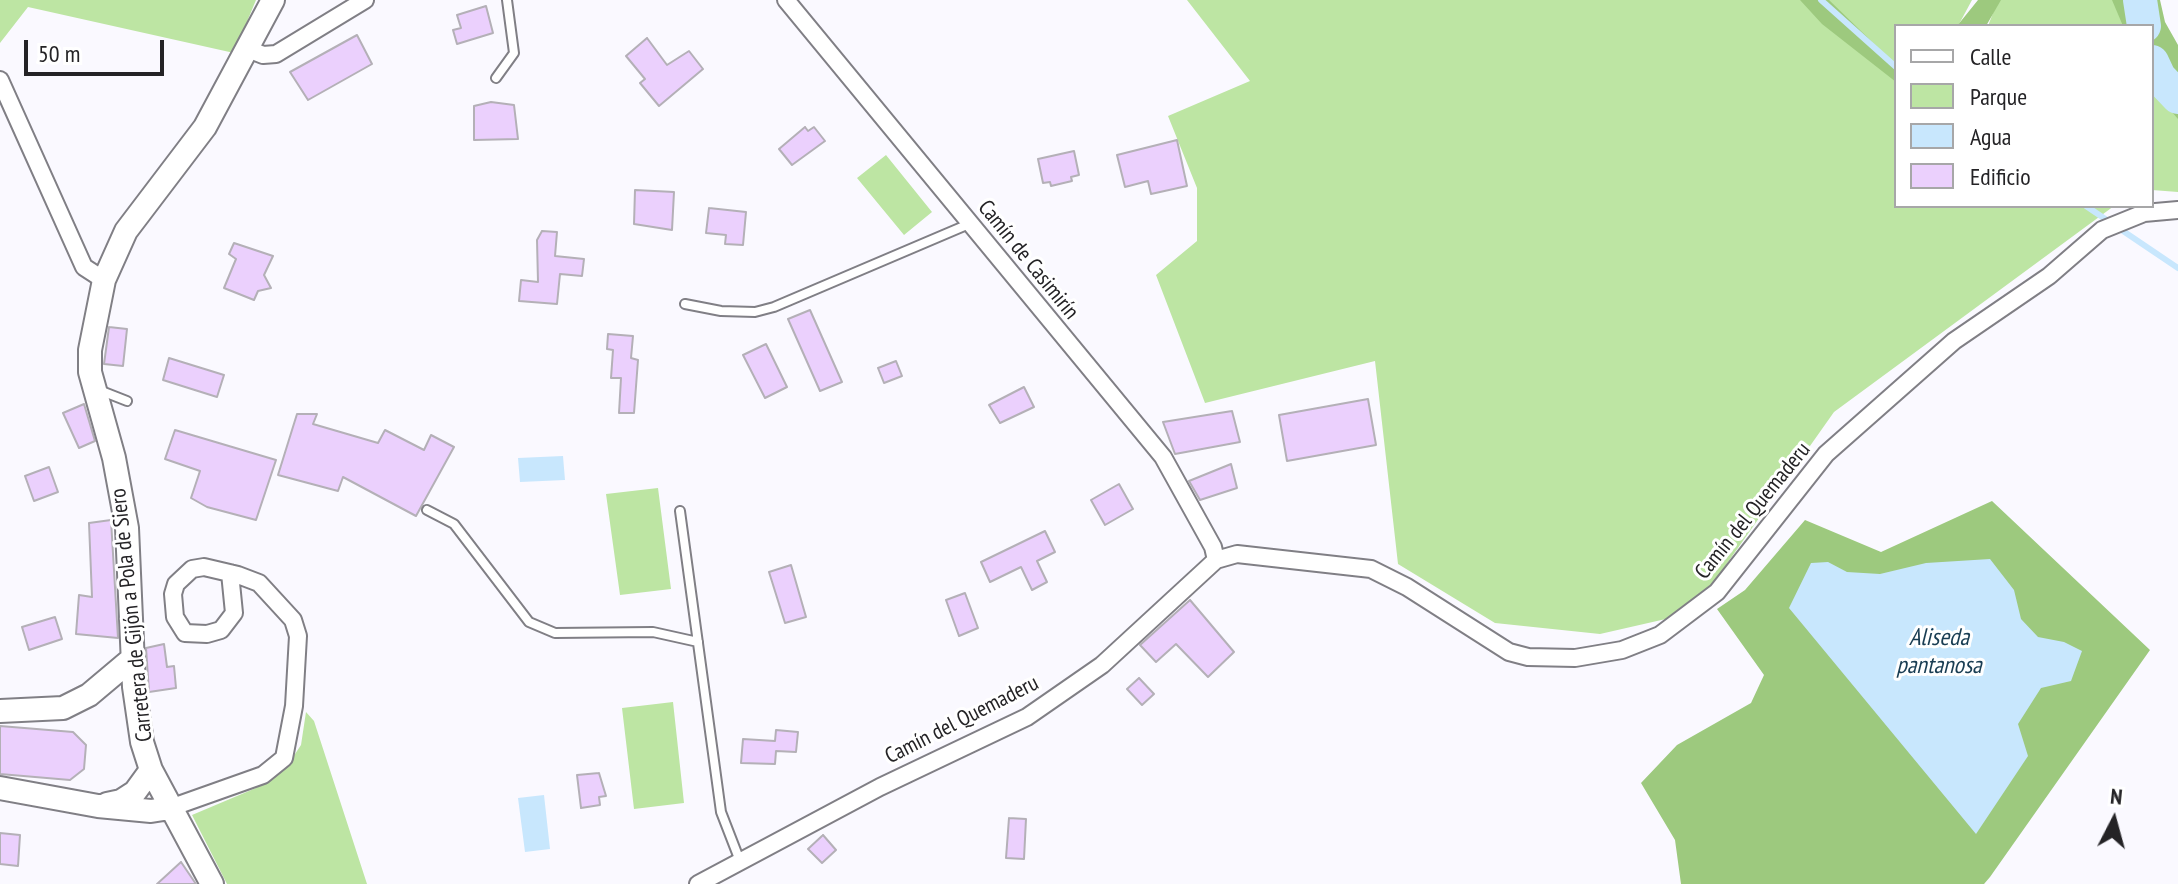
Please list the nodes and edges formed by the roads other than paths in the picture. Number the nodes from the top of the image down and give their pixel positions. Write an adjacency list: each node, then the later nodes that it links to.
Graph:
1 (273, 0): 5 (street, Carretera de Gijón a Pola de Siero)
2 (365, 0): 5 (street)
3 (507, 0): 6 (lane)
4 (786, 0): 9 (street, Camín de Casimirín)
5 (248, 49): 10 (street, Carretera de Gijón a Pola de Siero)
6 (496, 78)
7 (0, 80): 10 (street)
8 (2178, 210): 16 (street, Camín del Quemaderu)
9 (969, 224): 11 (lane); 16 (street, Camín de Casimirín)
10 (104, 280): 12 (street, Carretera de Gijón a Pola de Siero)
11 (685, 304)
12 (94, 388): 13 (lane); 19 (street, Carretera de Gijón a Pola de Siero)
13 (127, 401)
14 (427, 510): 18 (lane)
15 (680, 511): 18 (lane)
16 (1216, 560): 27 (street, Camín del Quemaderu)
17 (230, 573): 17 (street); 26 (street)
18 (698, 642): 27 (lane)
19 (133, 658): 20 (street); 21 (street, Carretera de Gijón a Pola de Siero)
20 (113, 677): 21 (street); 22 (street)
21 (134, 687): 23 (street, Carretera de Gijón a Pola de Siero)
22 (0, 711)
23 (151, 770): 25 (street); 26 (street, Carretera de Gijón a Pola de Siero)
24 (0, 788): 25 (street)
25 (98, 806): 26 (street)
26 (170, 808): 28 (street, Carretera de Gijón a Pola de Siero)
27 (740, 861): 29 (street, Camín del Quemaderu)
28 (212, 884)
29 (698, 884)

